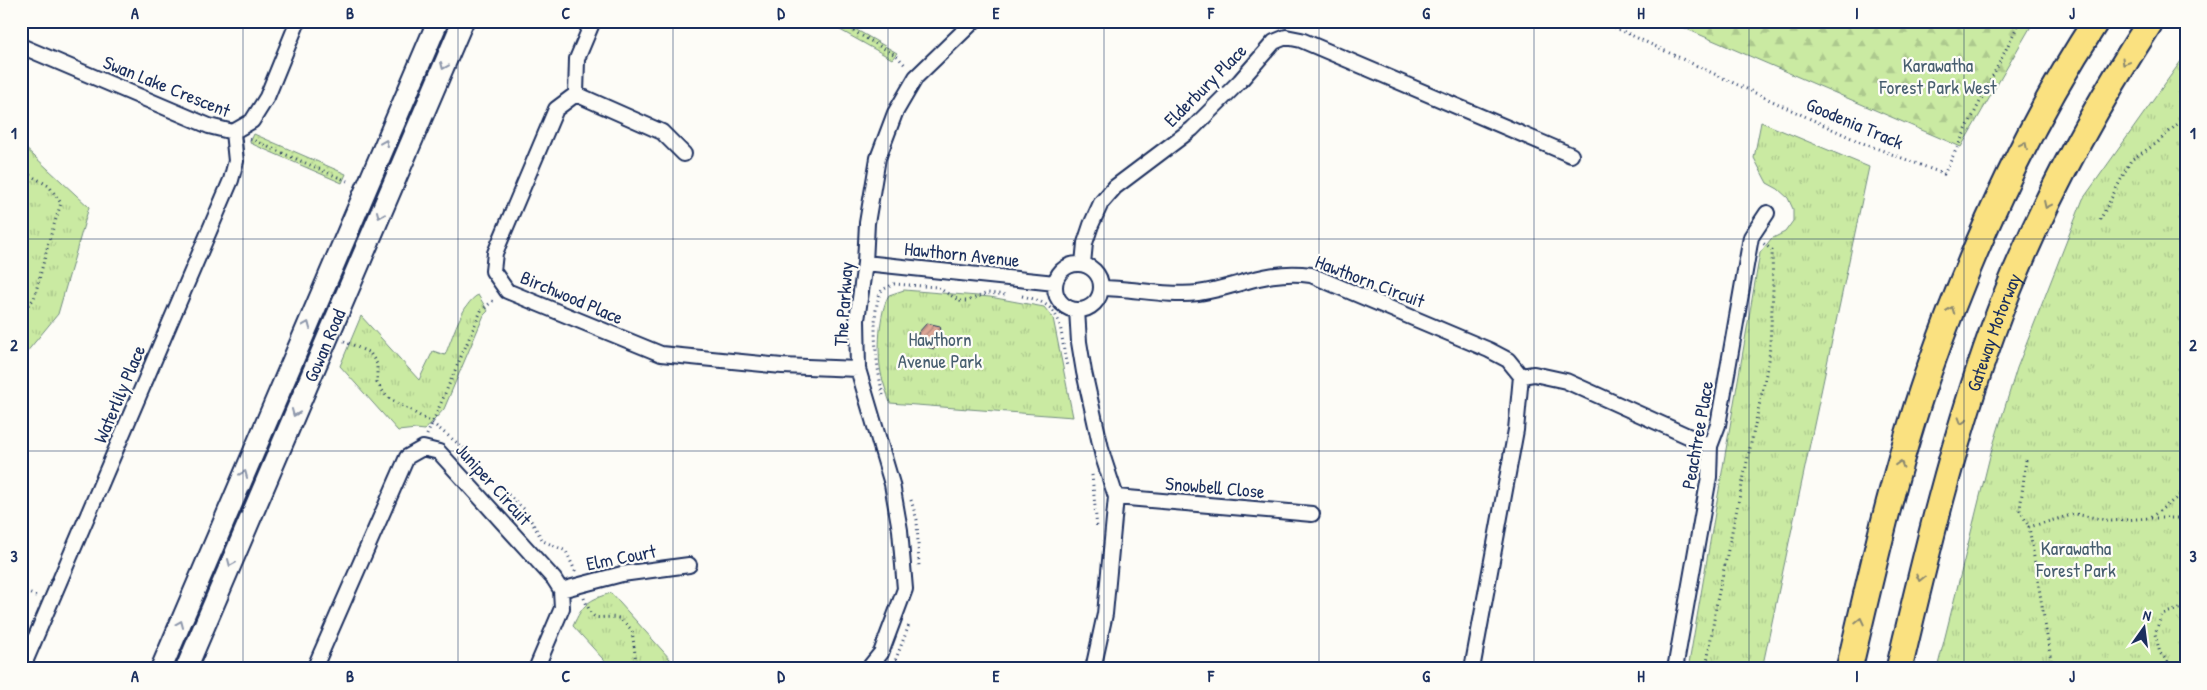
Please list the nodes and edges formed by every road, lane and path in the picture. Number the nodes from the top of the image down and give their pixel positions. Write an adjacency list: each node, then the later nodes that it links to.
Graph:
1 (298, 21): 15 (street, Swan Lake Crescent)
2 (438, 21): 55 (main road, Gowan Road, one-way to 2)
3 (463, 21): 56 (main road, Gowan Road, one-way to 56)
4 (593, 21): 13 (street)
5 (836, 21): 12 (path)
6 (974, 21): 12 (street, The Parkway)
7 (1601, 21): 8 (path, Goodenia Track)
8 (2020, 21)
9 (2096, 21): 65 (highway, one-way to 9)
10 (2151, 21): 66 (highway, Gateway Motorway, one-way to 66)
11 (21, 46): 15 (street, Swan Lake Crescent)
12 (916, 77): 23 (street, The Parkway)
13 (576, 94): 16 (street); 27 (street, Birchwood Place)
14 (2186, 116): 21 (path)
15 (233, 132): 19 (path); 54 (street, Waterlily Place)
16 (684, 154)
17 (1571, 155): 24 (street, Elderbury Place)
18 (21, 170): 29 (path)
19 (347, 181)
20 (1767, 213): 22 (street, Peachtree Place)
21 (2100, 220)
22 (1751, 237): 34 (street, Peachtree Place); 64 (path)
23 (865, 263): 25 (street, Hawthorn Avenue); 30 (street, The Parkway)
24 (1083, 264): 25 (street); 26 (street)
25 (1055, 283): 28 (street)
26 (1102, 288): 28 (street); 32 (street, Hawthorn Circuit)
27 (507, 291): 30 (street, Birchwood Place); 35 (path)
28 (1077, 310): 40 (street)
29 (21, 312)
30 (858, 369): 59 (street, The Parkway)
31 (1068, 372): 33 (path)
32 (1521, 376): 34 (street); 62 (street)
33 (884, 399)
34 (1710, 446): 63 (street, Peachtree Place)
35 (423, 448): 48 (street, Juniper Circuit); 57 (street)
36 (2026, 460): 44 (path)
37 (1091, 469): 45 (path)
38 (909, 491): 47 (path)
39 (2186, 491): 42 (path)
40 (1116, 497): 41 (street, Snowbell Close); 61 (street)
41 (1312, 514)
42 (2150, 518): 43 (path); 44 (path)
43 (2186, 518)
44 (2029, 527): 52 (path)
45 (1097, 534)
46 (689, 564): 48 (street, Elm Court)
47 (919, 573)
48 (560, 590): 58 (street)
49 (2186, 607): 53 (path)
50 (910, 623): 60 (path)
51 (2186, 663): 53 (path)
52 (2052, 667): 67 (path); 68 (path)
53 (2175, 668): 69 (path)
54 (22, 669)
55 (161, 669)
56 (186, 669)
57 (314, 669)
58 (536, 669)
59 (868, 669)
60 (892, 669)
61 (1093, 669)
62 (1472, 669)
63 (1675, 669)
64 (1706, 669)
65 (1849, 669)
66 (1898, 669)
67 (2043, 669)
68 (2113, 669)
69 (2155, 669)

